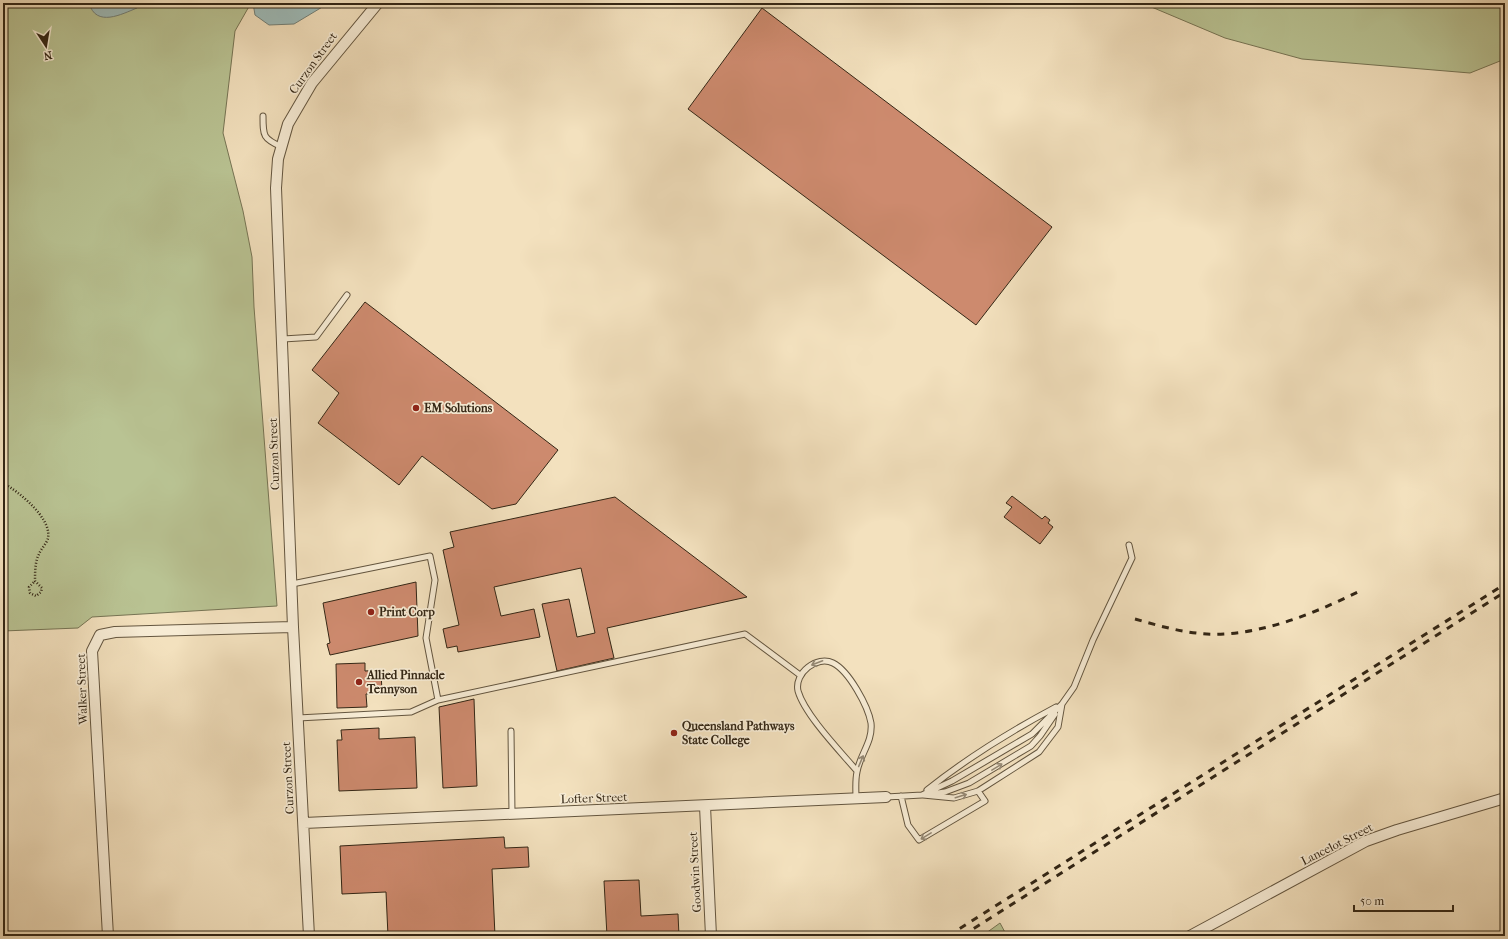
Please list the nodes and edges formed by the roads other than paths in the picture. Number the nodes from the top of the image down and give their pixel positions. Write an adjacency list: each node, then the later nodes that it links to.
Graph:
1 (378, 3): 3 (street, Curzon Street)
2 (263, 116): 3 (lane)
3 (282, 147): 5 (street, Curzon Street)
4 (347, 294): 5 (lane)
5 (283, 339): 7 (street, Curzon Street)
6 (1128, 545): 11 (lane)
7 (292, 584): 8 (street, Curzon Street); 10 (lane)
8 (293, 627): 12 (street, Curzon Street); 24 (street, Walker Street)
9 (800, 675): 10 (lane); 14 (lane); 14 (lane, one-way to 9)
10 (438, 700): 12 (lane)
11 (1062, 704): 15 (lane); 16 (lane); 16 (lane); 16 (lane, one-way to 11)
12 (298, 718): 23 (street, Curzon Street)
13 (511, 731): 22 (lane)
14 (857, 771): 20 (lane)
15 (978, 791): 16 (lane, one-way to 15); 17 (lane, one-way to 17)
16 (922, 795): 17 (lane)
17 (901, 796): 18 (lane)
18 (886, 797): 20 (street, Lofter Street)
19 (1505, 798): 27 (street, Lancelot Street)
20 (856, 799): 21 (street, Lofter Street)
21 (705, 806): 22 (street, Lofter Street); 26 (street, Goodwin Street)
22 (512, 814): 23 (street, Lofter Street)
23 (304, 824): 25 (street, Curzon Street)
24 (108, 936)
25 (309, 936)
26 (711, 936)
27 (1190, 936)

